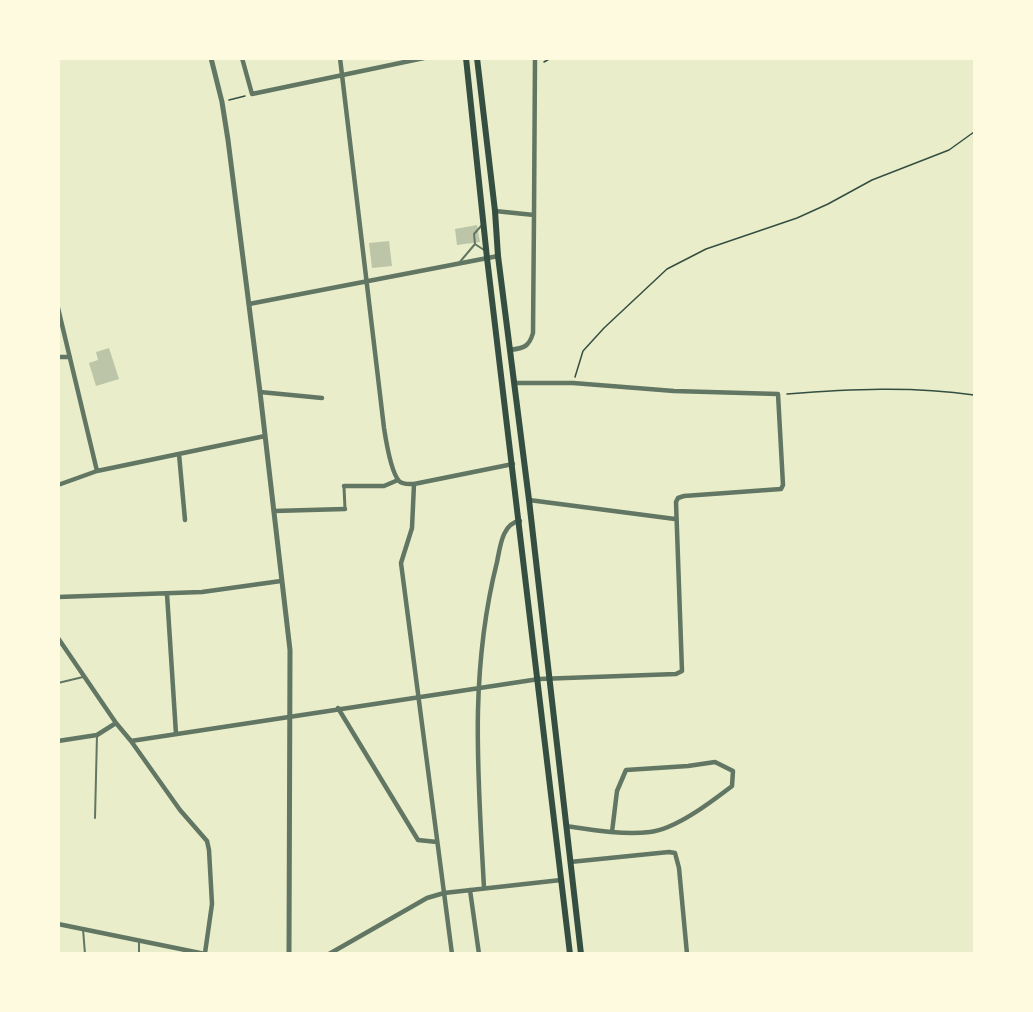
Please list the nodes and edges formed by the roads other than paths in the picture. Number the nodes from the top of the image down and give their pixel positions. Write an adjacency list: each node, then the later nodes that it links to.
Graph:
1 (211, 58): 17 (street)
2 (242, 58): 8 (street)
3 (340, 58): 8 (street)
4 (424, 58): 8 (street)
5 (466, 58): 11 (main road)
6 (477, 58): 9 (main road)
7 (535, 58): 10 (street)
8 (344, 76): 16 (street)
9 (495, 211): 10 (street); 14 (main road)
10 (534, 215): 19 (street)
11 (484, 224): 12 (lane); 13 (main road)
12 (475, 244): 13 (lane); 15 (lane)
13 (487, 255): 14 (street); 15 (street); 27 (main road)
14 (498, 255): 19 (main road)
15 (459, 263): 16 (street)
16 (367, 281): 17 (street); 29 (street)
17 (249, 304): 23 (street)
18 (58, 308): 21 (street)
19 (510, 350): 22 (main road)
20 (58, 357): 21 (street)
21 (70, 357): 28 (street)
22 (514, 383): 33 (main road); 36 (street)
23 (260, 392): 24 (street); 25 (street)
24 (322, 398)
25 (265, 436): 26 (street); 35 (street)
26 (179, 454): 28 (street); 37 (street)
27 (513, 464): 30 (street); 38 (main road)
28 (97, 471): 31 (street)
29 (398, 480): 30 (street); 32 (street)
30 (414, 484): 48 (street)
31 (58, 485)
32 (344, 486): 34 (street)
33 (529, 500): 36 (street); 44 (main road)
34 (345, 509): 35 (street)
35 (274, 511): 39 (street)
36 (675, 519): 44 (street)
37 (185, 520)
38 (520, 521): 45 (main road); 47 (street)
39 (281, 581): 40 (street); 50 (street)
40 (167, 594): 41 (street); 52 (street)
41 (58, 597)
42 (58, 638): 43 (street)
43 (83, 677): 46 (lane); 51 (street)
44 (550, 678): 45 (street); 57 (main road)
45 (539, 680): 47 (street); 61 (main road)
46 (58, 683)
47 (477, 689): 48 (street); 62 (street)
48 (419, 698): 49 (street); 59 (street)
49 (339, 708): 50 (street); 59 (street)
50 (290, 717): 52 (street); 71 (street)
51 (116, 723): 53 (street); 55 (street)
52 (176, 734): 55 (street)
53 (97, 735): 54 (street); 56 (lane)
54 (58, 741)
55 (131, 741): 68 (street)
56 (95, 818)
57 (566, 826): 58 (street); 60 (main road)
58 (612, 832): 58 (street)
59 (437, 842): 64 (street)
60 (570, 862): 76 (main road); 77 (street)
61 (561, 880): 62 (street); 75 (main road)
62 (484, 888): 63 (street)
63 (470, 890): 64 (street); 74 (street)
64 (444, 893): 72 (street); 73 (street)
65 (58, 924): 66 (street)
66 (83, 929): 67 (street); 69 (lane)
67 (139, 939): 68 (street); 70 (lane)
68 (205, 953)
69 (85, 954)
70 (140, 954)
71 (289, 954)
72 (329, 954)
73 (452, 954)
74 (479, 954)
75 (570, 954)
76 (582, 954)
77 (687, 954)

